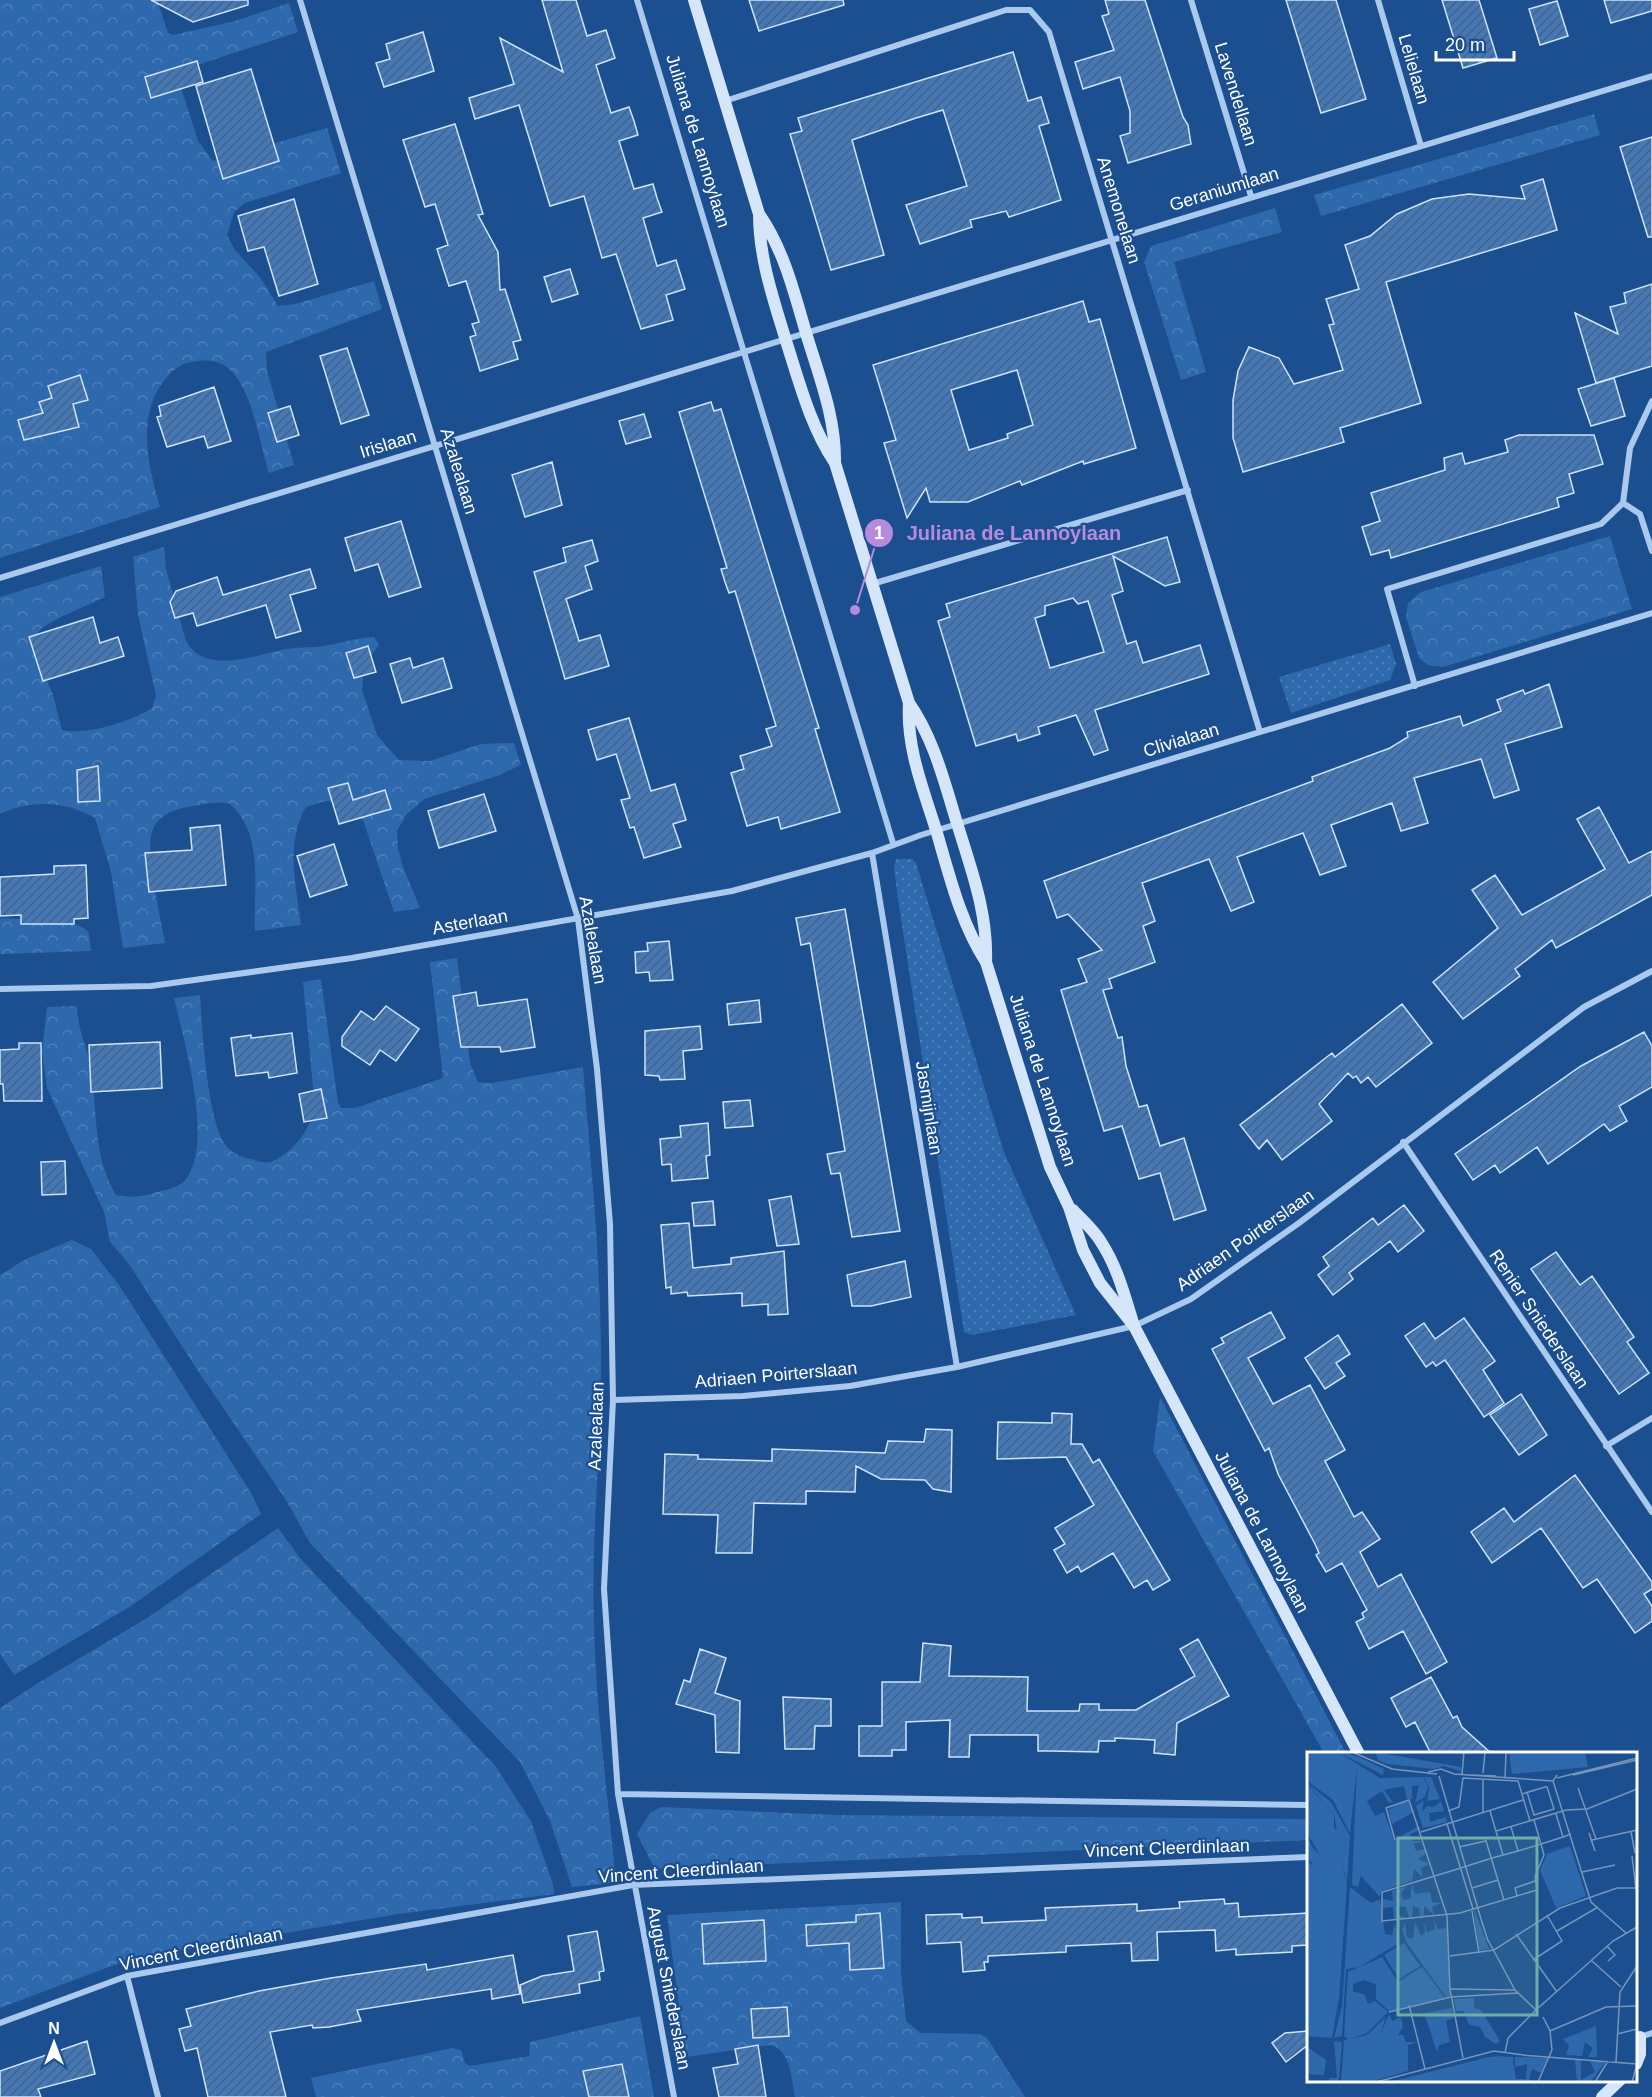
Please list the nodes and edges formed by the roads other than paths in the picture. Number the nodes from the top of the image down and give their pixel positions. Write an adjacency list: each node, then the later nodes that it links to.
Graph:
1 (300, 0): 16 (street, Azalealaan)
2 (637, 0): 14 (street, Juliana de Lannoylaan)
3 (694, 0): 7 (street, Juliana de Lannoylaan)
4 (1191, 0): 9 (street, Lavendellaan)
5 (1378, 0): 8 (street, Lelielaan)
6 (1652, 76): 8 (street, Geraniumlaan)
7 (724, 101): 10 (street, Juliana de Lannoylaan); 11 (street, Anemonelaan)
8 (1421, 146): 9 (street, Geraniumlaan)
9 (1251, 196): 11 (street, Geraniumlaan)
10 (759, 214): 12 (street, Juliana de Lannoylaan); 13 (street, Juliana de Lannoylaan)
11 (1112, 238): 12 (street, Geraniumlaan); 18 (street, Anemonelaan)
12 (806, 334): 13 (street, Geraniumlaan); 17 (street, Juliana de Lannoylaan)
13 (786, 340): 14 (street, Irislaan); 17 (street, Juliana de Lannoylaan)
14 (743, 352): 16 (street, Irislaan); 29 (street, Juliana de Lannoylaan)
15 (1652, 401): 19 (street)
16 (435, 445): 21 (street, Irislaan); 31 (street, Azalealaan)
17 (835, 463): 22 (street, Juliana de Lannoylaan)
18 (1188, 490): 22 (street); 26 (street, Anemonelaan)
19 (1623, 503): 20 (street); 24 (street)
20 (1652, 551)
21 (0, 578)
22 (873, 584): 25 (street, Juliana de Lannoylaan)
23 (1652, 613): 24 (street, Clivialaan)
24 (1415, 686): 26 (street, Clivialaan)
25 (909, 703): 27 (street, Juliana de Lannoylaan); 28 (street, Juliana de Lannoylaan)
26 (1260, 732): 27 (street, Clivialaan)
27 (957, 824): 28 (street, Clivialaan); 32 (street, Juliana de Lannoylaan)
28 (936, 830): 29 (street, Asterlaan); 32 (street, Juliana de Lannoylaan)
29 (893, 843): 30 (street, Asterlaan)
30 (872, 853): 31 (street, Asterlaan); 38 (street, Jasmijnlaan)
31 (578, 919): 34 (street, Asterlaan); 39 (street, Azalealaan)
32 (986, 962): 36 (street, Juliana de Lannoylaan)
33 (1652, 970): 35 (street, Adriaen Poirterslaan)
34 (0, 989)
35 (1403, 1142): 37 (street, Adriaen Poirterslaan); 41 (street, Renier Sniederslaan)
36 (1070, 1207): 37 (street, Juliana de Lannoylaan); 37 (street, Juliana de Lannoylaan)
37 (1134, 1326): 38 (street, Adriaen Poirterslaan); 43 (street, Juliana de Lannoylaan)
38 (957, 1367): 39 (street, Adriaen Poirterslaan)
39 (613, 1400): 44 (street, Azalealaan)
40 (1652, 1418): 41 (street)
41 (1606, 1446): 42 (street, Renier Sniederslaan)
42 (1652, 1512)
43 (1358, 1752)
44 (618, 1794): 45 (street); 47 (street, Azalealaan)
45 (1307, 1805)
46 (1307, 1857): 47 (street, Vincent Cleerdinlaan)
47 (633, 1885): 48 (street, Vincent Cleerdinlaan); 54 (street, August Sniederslaan)
48 (127, 1976): 49 (street, Vincent Cleerdinlaan); 53 (street)
49 (0, 2023)
50 (1641, 2033): 51 (street)
51 (1637, 2060)
52 (1618, 2082): 55 (street)
53 (158, 2097)
54 (674, 2097)
55 (1602, 2097)

